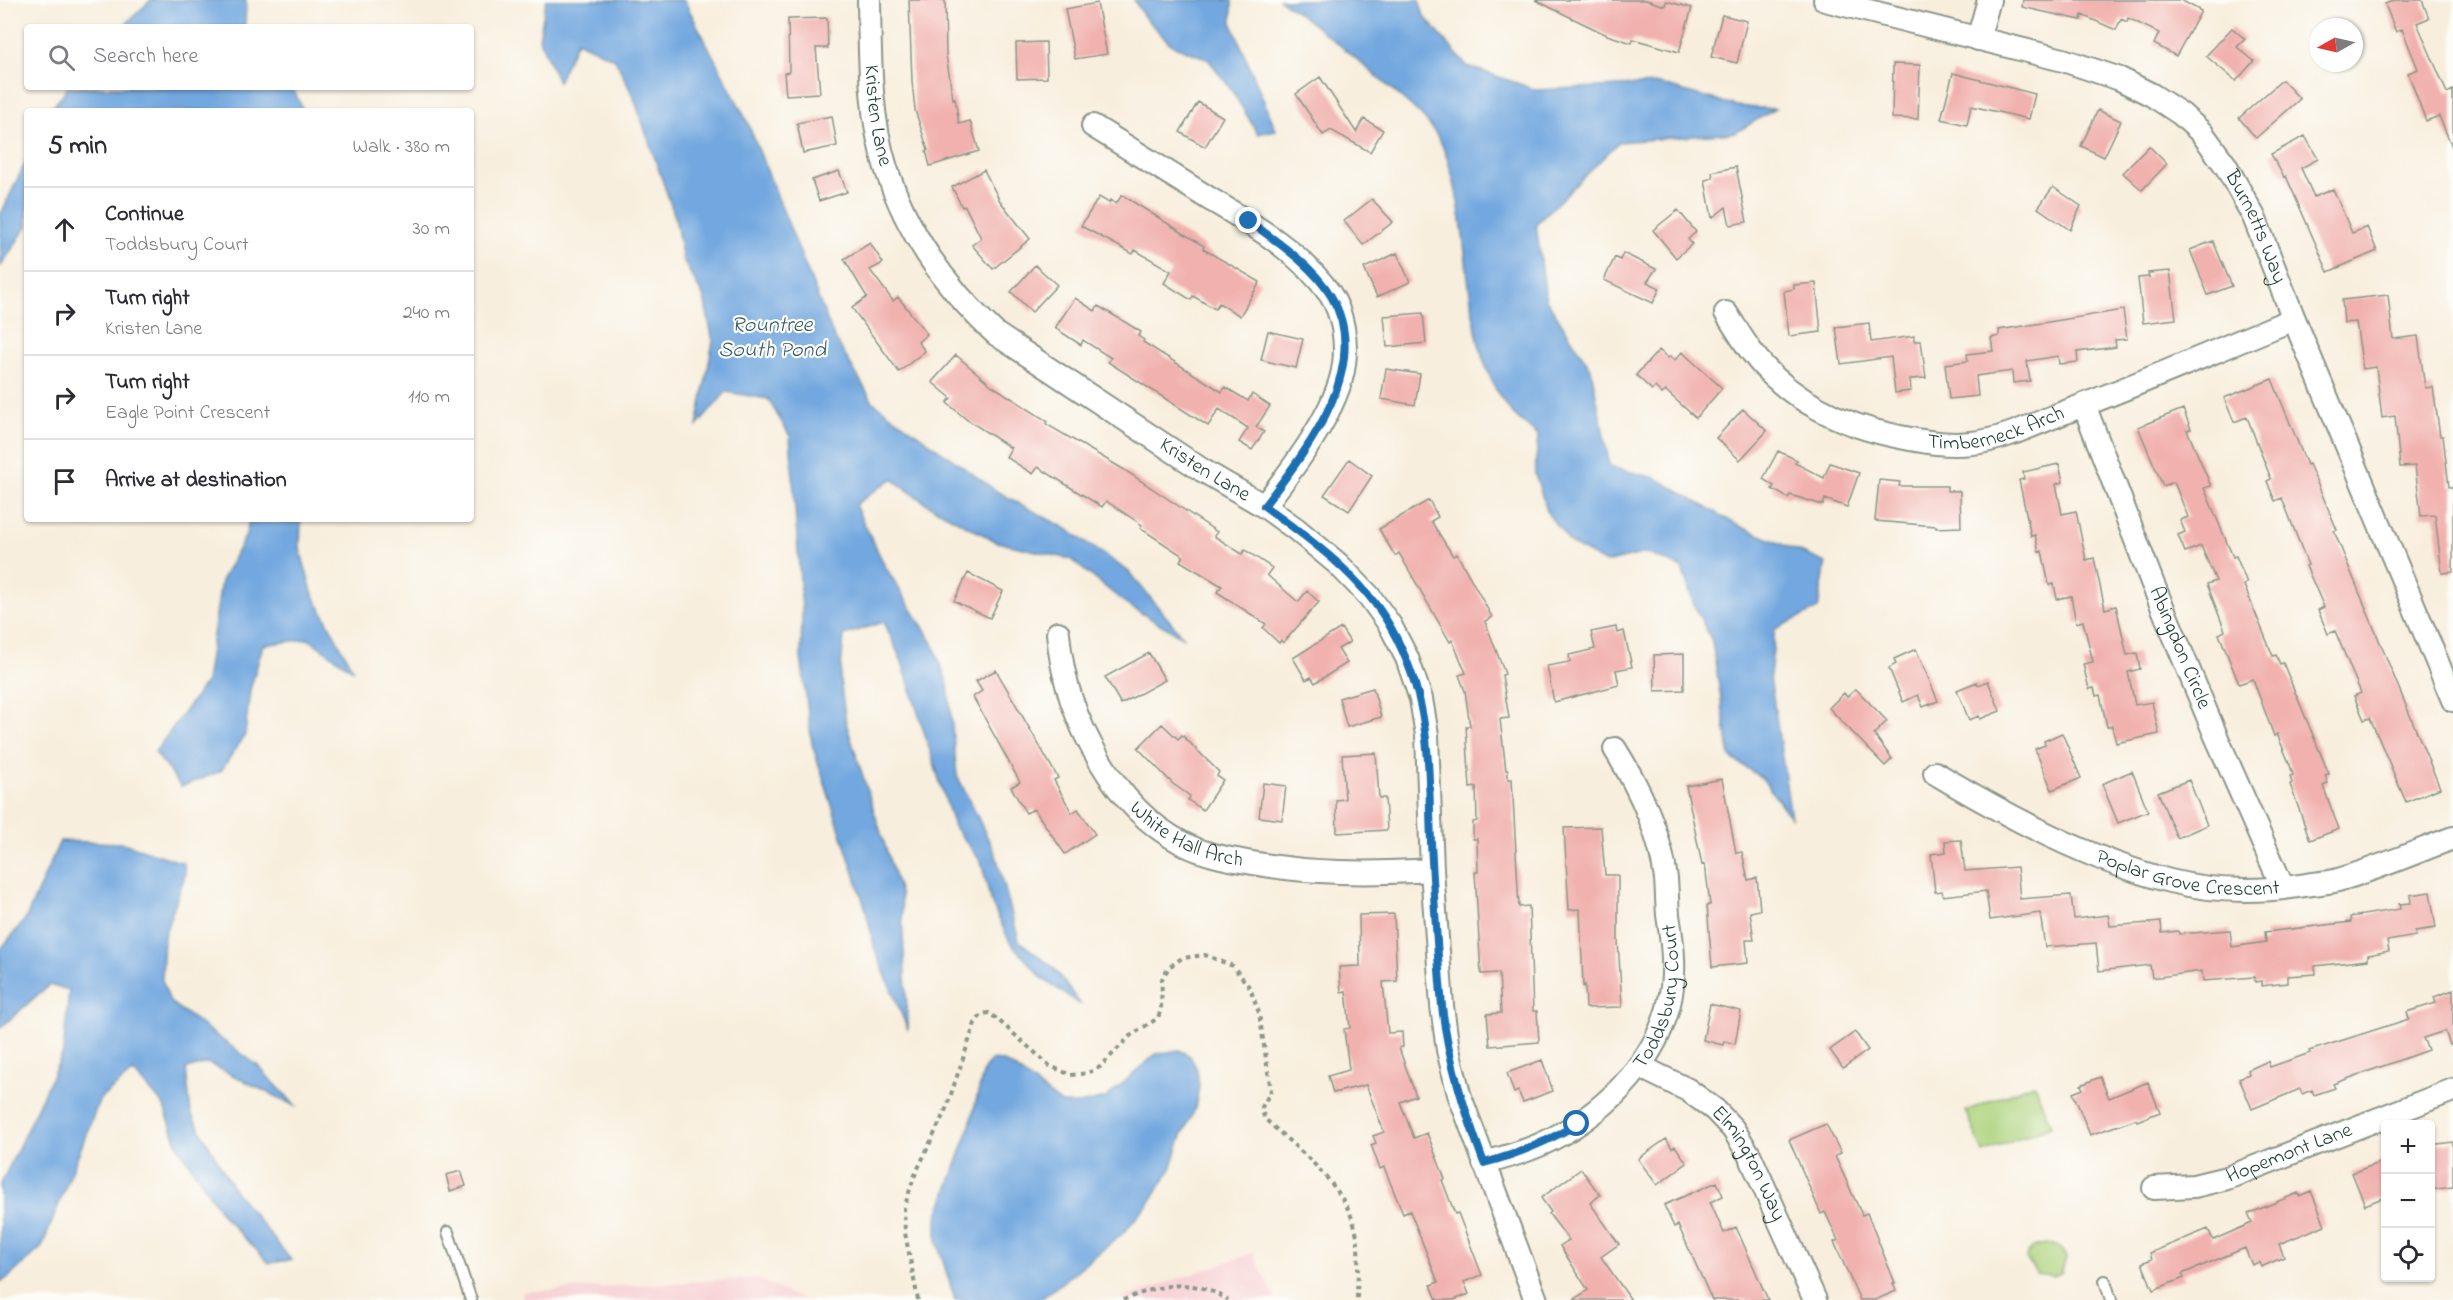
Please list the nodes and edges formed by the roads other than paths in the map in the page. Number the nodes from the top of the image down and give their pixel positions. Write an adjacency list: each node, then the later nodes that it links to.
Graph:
1 (869, 0): 9 (street, Kristen Lane)
2 (1825, 0): 4 (street, Burnetts Way)
3 (1989, 0): 4 (street)
4 (1978, 39): 7 (street, Burnetts Way)
5 (1092, 126): 9 (street)
6 (1726, 313): 8 (street, Timberneck Arch)
7 (2294, 319): 8 (street, Timberneck Arch); 11 (street, Burnetts Way)
8 (2084, 405): 16 (street, Abingdon Circle)
9 (1264, 506): 15 (street, Kristen Lane)
10 (1058, 633): 15 (street, White Hall Arch)
11 (2453, 700)
12 (1615, 749): 17 (street, Toddsbury Court)
13 (1935, 773): 16 (street, Poplar Grove Crescent)
14 (2453, 838): 16 (street, Poplar Grove Crescent)
15 (1432, 870): 19 (street, Kristen Lane)
16 (2283, 888)
17 (1639, 1066): 19 (street, Toddsbury Court); 25 (street, Elmington Way)
18 (2453, 1090): 20 (street, Hopemont Lane)
19 (1484, 1163): 24 (street, Kristen Lane)
20 (2154, 1188)
21 (448, 1232): 23 (lane)
22 (2105, 1281): 26 (lane)
23 (471, 1300)
24 (1536, 1300)
25 (1815, 1300)
26 (2111, 1300)

